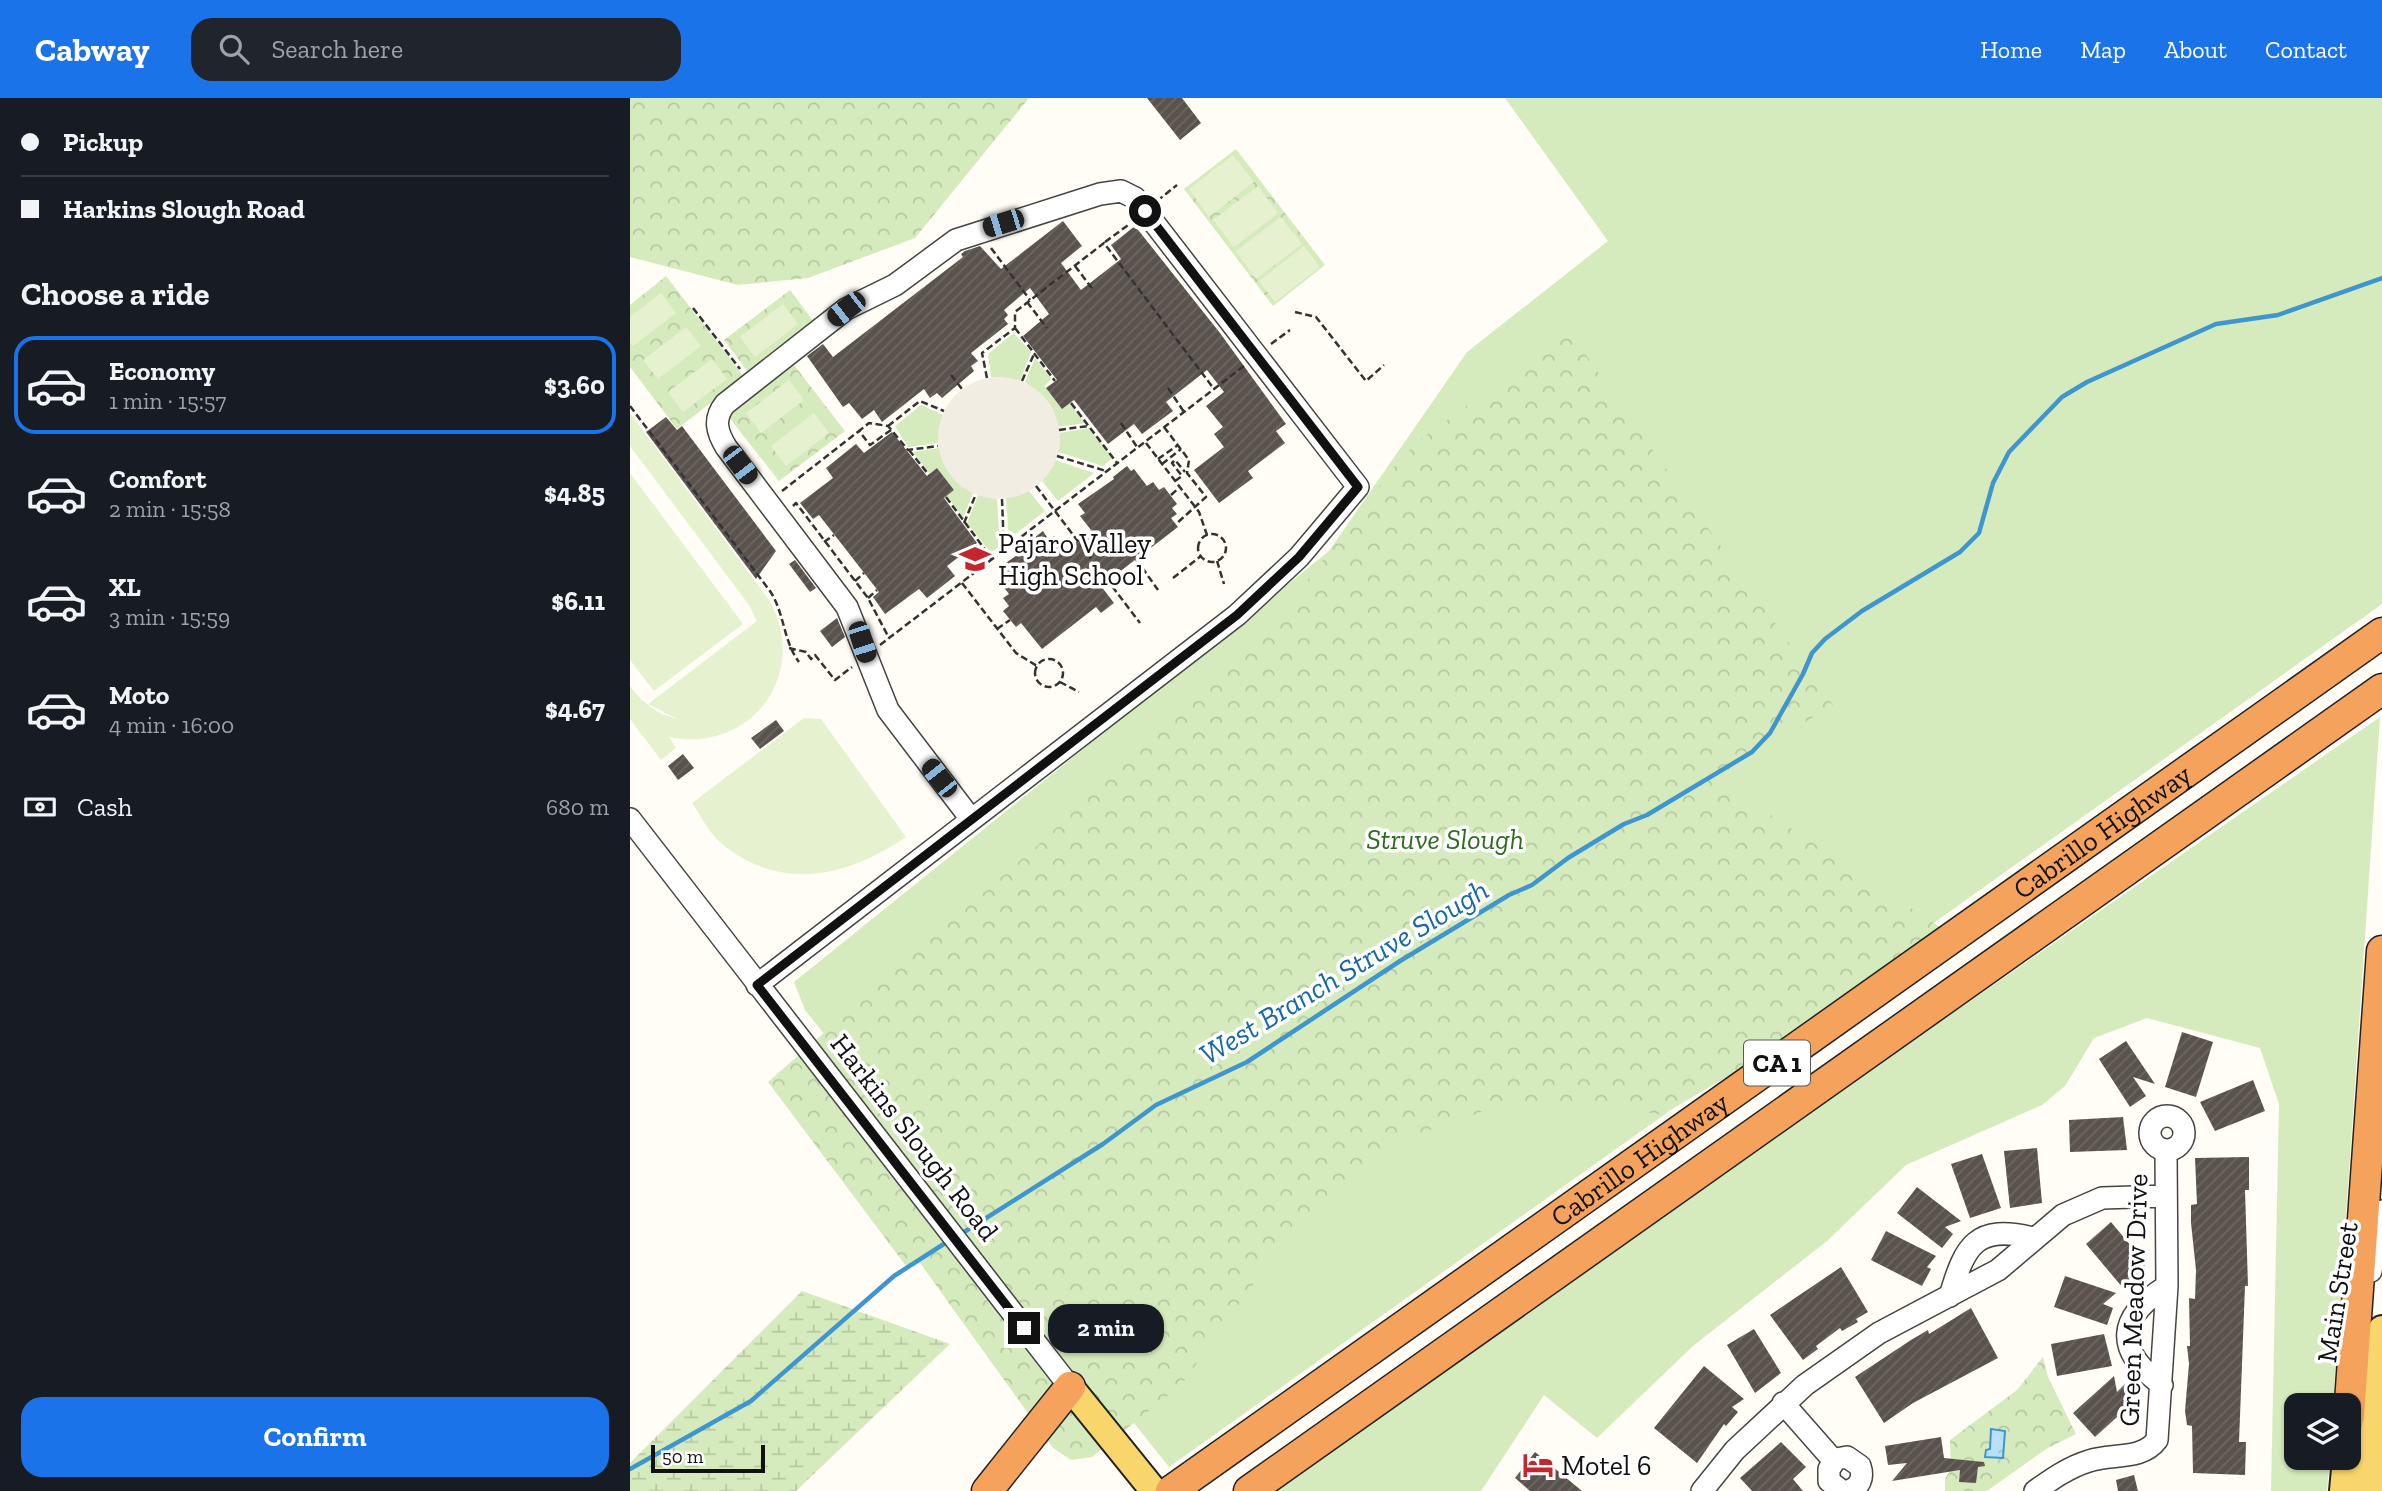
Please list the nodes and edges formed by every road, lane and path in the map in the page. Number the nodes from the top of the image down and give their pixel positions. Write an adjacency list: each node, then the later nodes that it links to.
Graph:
1 (1177, 185): 2 (path)
2 (1153, 205): 3 (street); 4 (path); 89 (street)
3 (979, 231): 7 (path); 21 (street)
4 (1104, 243): 5 (path); 23 (path)
5 (1075, 266): 6 (path); 7 (path)
6 (1094, 291)
7 (1028, 301): 10 (path); 11 (path)
8 (693, 308): 21 (path)
9 (1295, 313): 16 (path)
10 (1015, 328): 14 (path); 18 (path)
11 (1047, 328)
12 (1290, 330): 13 (path)
13 (1272, 344)
14 (1034, 354): 19 (path); 20 (path)
15 (1250, 362): 23 (path)
16 (1384, 365)
17 (951, 374): 24 (path)
18 (987, 378)
19 (1055, 381)
20 (1022, 382)
21 (751, 384): 55 (street)
22 (1168, 388): 28 (path)
23 (1214, 389): 28 (path)
24 (962, 390)
25 (1071, 403): 30 (path)
26 (630, 406): 80 (path)
27 (944, 411): 32 (path)
28 (1184, 412): 31 (path)
29 (1121, 424): 38 (path)
30 (1088, 426): 33 (path); 43 (path)
31 (1164, 426): 35 (path); 36 (path)
32 (889, 428): 34 (path); 34 (path); 40 (path)
33 (1059, 430)
34 (859, 431): 55 (path)
35 (1145, 442): 38 (path); 42 (path)
36 (1178, 445): 39 (path); 42 (path)
37 (939, 446): 40 (path)
38 (1137, 447): 43 (path)
39 (1181, 449): 44 (path); 46 (path)
40 (908, 450): 47 (path)
41 (1057, 456): 45 (path)
42 (1158, 459): 44 (path)
43 (1116, 463): 45 (path)
44 (1162, 464): 48 (path)
45 (1106, 471): 57 (path)
46 (1187, 472): 48 (path); 56 (path)
47 (929, 474)
48 (1175, 481): 50 (path)
49 (1036, 486): 57 (path)
50 (1180, 487): 52 (path); 56 (path)
51 (976, 494): 58 (path)
52 (1171, 495)
53 (946, 496): 58 (path)
54 (1002, 499): 63 (path)
55 (767, 502): 89 (street)
56 (1195, 507): 59 (path); 61 (path)
57 (1055, 512): 63 (path); 77 (path)
58 (964, 523): 65 (path)
59 (1175, 524)
60 (834, 535): 62 (path)
61 (1207, 536): 64 (path); 67 (path)
62 (825, 541)
63 (1004, 551): 65 (path)
64 (1201, 556): 67 (path); 69 (path)
65 (992, 559): 71 (path)
66 (1136, 559): 74 (path)
67 (1217, 561): 72 (path)
68 (864, 573): 70 (path)
69 (1173, 578)
70 (855, 581)
71 (962, 583): 78 (path); 81 (path)
72 (1224, 584)
73 (877, 590): 75 (path)
74 (1158, 590)
75 (869, 598)
76 (1010, 620): 78 (path)
77 (1140, 623)
78 (997, 629): 83 (path)
79 (2382, 633): 108 (highway, Cabrillo Highway / CA 1)
80 (789, 648): 82 (path); 84 (path)
81 (874, 649)
82 (799, 662)
83 (1037, 666): 85 (path); 85 (path)
84 (852, 667)
85 (1060, 682): 87 (path)
86 (2382, 690): 109 (highway, Cabrillo Highway / CA 1)
87 (1079, 692)
88 (630, 819): 91 (street, Harkins Slough Road)
89 (971, 819): 91 (street)
90 (2382, 951): 101 (highway)
91 (757, 985): 100 (street, Harkins Slough Road)
92 (2166, 1151): 93 (street, Green Meadow Drive)
93 (2166, 1196): 95 (street); 96 (street, Green Meadow Drive)
94 (2382, 1211): 102 (street, Main Street)
95 (2034, 1238): 97 (street); 97 (street)
96 (2167, 1286): 99 (street, Green Meadow Drive); 99 (street)
97 (1950, 1296): 103 (street)
98 (2382, 1329): 115 (main road, Main Street)
99 (2162, 1385): 113 (street, Green Meadow Drive)
100 (1070, 1387): 106 (highway); 107 (main road, Harkins Slough Road)
101 (2351, 1393)
102 (2353, 1393)
103 (1783, 1403): 104 (street); 110 (street)
104 (1834, 1461): 111 (street); 112 (street)
105 (2345, 1470): 114 (main road)
106 (987, 1491)
107 (1154, 1491)
108 (1171, 1491)
109 (1249, 1491)
110 (1702, 1491)
111 (1842, 1491)
112 (1848, 1491)
113 (2035, 1491)
114 (2343, 1491)
115 (2369, 1491)

